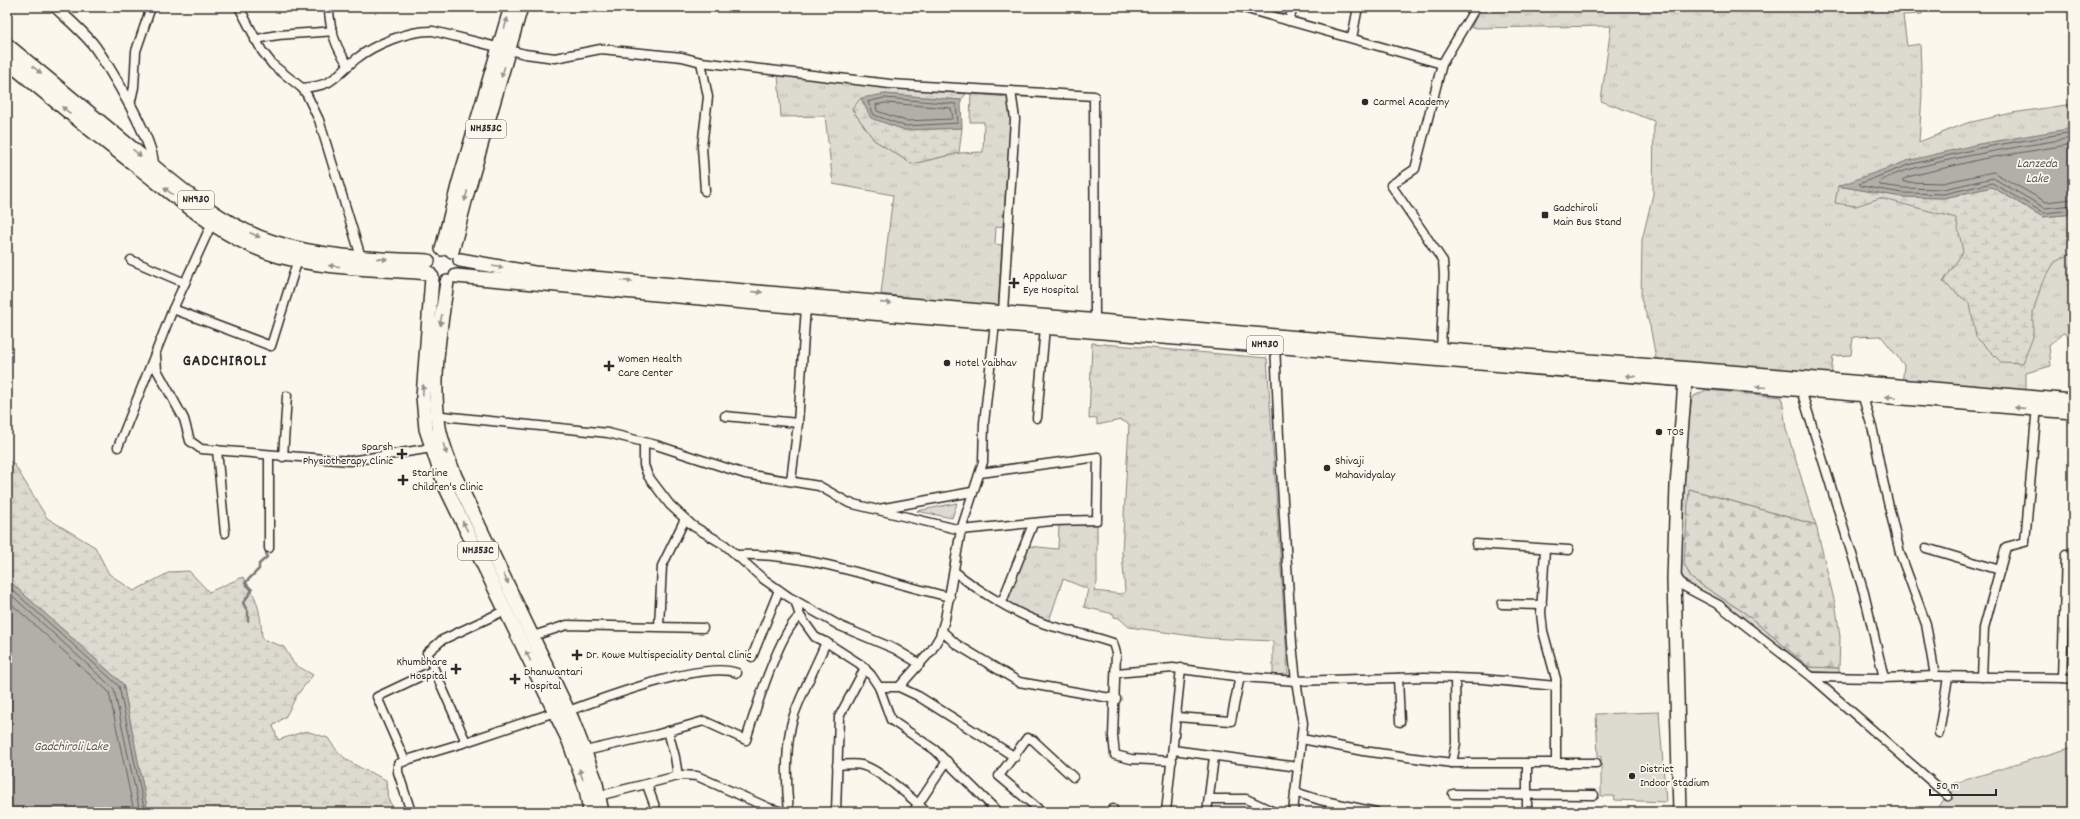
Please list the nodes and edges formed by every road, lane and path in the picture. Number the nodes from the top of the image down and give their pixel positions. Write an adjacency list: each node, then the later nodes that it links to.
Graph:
1 (55, 7): 23 (street)
2 (151, 7): 23 (street)
3 (239, 7): 14 (street)
4 (329, 7): 12 (street)
5 (511, 7): 16 (main road, NH353C, one-way to 5)
6 (521, 7): 16 (main road, NH353C)
7 (1240, 7): 11 (street)
8 (1294, 7): 11 (street)
9 (1358, 7): 13 (street)
10 (1476, 7): 19 (street)
11 (1289, 21): 13 (street)
12 (333, 31): 14 (street); 20 (street)
13 (1352, 38): 19 (street)
14 (255, 40): 21 (street)
15 (7, 45): 24 (main road, NH930, one-way to 24)
16 (504, 48): 18 (street); 20 (street); 27 (main road, NH353C)
17 (7, 61): 24 (main road, NH930, one-way to 17)
18 (701, 62): 22 (street); 25 (street)
19 (1442, 64): 40 (street)
20 (350, 65): 21 (street)
21 (302, 88): 29 (street)
22 (1011, 91): 36 (street); 37 (street)
23 (130, 104): 24 (street)
24 (151, 171): 26 (main road, NH930, one-way to 24); 28 (main road, NH930, one-way to 28)
25 (705, 191)
26 (212, 223): 28 (main road, NH930); 33 (street)
27 (451, 253): 31 (main road); 32 (main road); 36 (main road, NH930, one-way to 36)
28 (299, 255): 29 (main road, NH930); 31 (main road, NH930, one-way to 28); 35 (street)
29 (361, 257): 31 (main road, NH930, one-way to 31)
30 (131, 260): 33 (street)
31 (430, 270): 32 (main road, NH930); 49 (main road, NH353C, one-way to 31)
32 (452, 279): 34 (main road, NH930); 49 (main road, NH353C, one-way to 49)
33 (185, 283): 35 (street)
34 (806, 307): 36 (main road, NH930); 52 (street)
35 (173, 309): 41 (street)
36 (999, 318): 37 (main road, NH930); 38 (main road, NH930); 59 (street)
37 (1095, 320): 39 (main road, NH930)
38 (1045, 327): 39 (main road, NH930); 51 (street)
39 (1276, 341): 40 (main road, NH930); 42 (main road, NH930, one-way to 39); 107 (street)
40 (1441, 350): 42 (main road, NH930)
41 (156, 353): 54 (street); 56 (street)
42 (1686, 375): 43 (main road, NH930, one-way to 42); 47 (main road, NH930); 76 (main road)
43 (1801, 390): 44 (main road, NH930); 104 (street)
44 (1862, 394): 47 (main road, NH930, one-way to 44); 98 (street)
45 (287, 396): 58 (street)
46 (2073, 401): 47 (main road, NH930)
47 (2037, 404): 48 (main road, NH930); 74 (street)
48 (2073, 412)
49 (431, 415): 53 (street); 55 (main road, NH353C); 88 (main road, NH353C, one-way to 88)
50 (725, 416): 52 (street)
51 (1037, 418)
52 (798, 423): 60 (street)
53 (644, 442): 60 (street); 63 (street)
54 (118, 447)
55 (432, 448): 58 (street); 83 (main road, NH353C, one-way to 55)
56 (217, 450): 57 (street); 66 (street)
57 (269, 455): 58 (street); 68 (street)
58 (283, 457)
59 (980, 473): 61 (street); 64 (street)
60 (791, 481): 62 (street)
61 (972, 492): 62 (street); 65 (street)
62 (876, 510): 65 (street)
63 (685, 519): 72 (street); 85 (street)
64 (1033, 524): 65 (street); 80 (street)
65 (961, 530): 75 (street)
66 (225, 532)
67 (1476, 544): 70 (street)
68 (269, 548)
69 (1926, 548): 74 (street)
70 (1545, 549): 71 (street); 82 (street)
71 (1569, 550)
72 (736, 555): 77 (street); 78 (street)
73 (2073, 556): 105 (street)
74 (2000, 570): 101 (street)
75 (954, 571): 78 (street); 80 (street)
76 (1674, 573): 100 (street); 162 (main road)
77 (779, 590): 79 (street); 90 (street)
78 (950, 597): 87 (street)
79 (795, 600): 84 (street); 91 (street)
80 (1002, 602): 95 (street)
81 (1502, 604): 82 (street)
82 (1542, 605): 108 (street)
83 (506, 610): 94 (street); 113 (main road, NH353C, one-way to 83)
84 (800, 616): 89 (street); 116 (street)
85 (659, 626): 86 (street); 88 (street)
86 (703, 628)
87 (942, 631): 91 (street); 111 (street)
88 (533, 636): 112 (main road, NH353C)
89 (826, 642): 92 (street); 150 (street)
90 (752, 657)
91 (920, 664): 110 (street)
92 (865, 668): 109 (street); 131 (street)
93 (1181, 668): 95 (street); 97 (street); 114 (street)
94 (434, 670): 119 (street); 124 (street)
95 (1116, 673): 111 (street)
96 (737, 674): 112 (street)
97 (1240, 676): 107 (street); 114 (street)
98 (1935, 676): 99 (street); 104 (street)
99 (1948, 676): 101 (street); 117 (street)
100 (1812, 677): 104 (street); 141 (street)
101 (1982, 677): 105 (street)
102 (1398, 678): 103 (street); 107 (street); 115 (street)
103 (1455, 678): 108 (street); 129 (street)
104 (1884, 678)
105 (2062, 678): 106 (street)
106 (2073, 679)
107 (1296, 681): 118 (street)
108 (1556, 686): 128 (street)
109 (879, 687): 110 (street); 125 (street)
110 (899, 687): 122 (street)
111 (1116, 699): 126 (street)
112 (568, 711): 121 (main road, NH353C)
113 (555, 712): 119 (street); 146 (main road, NH353C, one-way to 113)
114 (1176, 717): 120 (street)
115 (1400, 722)
116 (668, 731): 121 (street); 133 (street)
117 (1939, 733)
118 (1302, 739): 129 (street); 132 (street)
119 (466, 742): 124 (street)
120 (1173, 750): 123 (street); 126 (street)
121 (585, 751): 139 (main road, NH353C)
122 (1015, 757): 134 (street); 155 (street)
123 (1214, 757): 132 (street); 142 (street)
124 (405, 761): 145 (street)
125 (947, 761): 143 (street); 154 (street)
126 (1172, 761): 156 (street)
127 (1526, 763): 128 (street); 129 (street); 140 (street)
128 (1556, 763): 130 (street)
129 (1452, 764)
130 (1596, 764)
131 (837, 765): 143 (street); 151 (street)
132 (1298, 767): 136 (street)
133 (678, 776): 135 (street); 149 (street)
134 (1073, 777)
135 (647, 785): 139 (street); 148 (street)
136 (1295, 792): 144 (street); 159 (street)
137 (1452, 794): 140 (street)
138 (1594, 795): 140 (street)
139 (598, 796): 147 (main road, NH353C)
140 (1527, 796): 161 (street)
141 (1948, 796)
142 (1209, 799): 157 (street); 158 (street)
143 (918, 804): 152 (street); 153 (street)
144 (1352, 810): 160 (street)
145 (411, 812)
146 (590, 812)
147 (602, 812)
148 (657, 812)
149 (783, 812)
150 (789, 812)
151 (836, 812)
152 (913, 812)
153 (926, 812)
154 (998, 812)
155 (1042, 812)
156 (1166, 812)
157 (1207, 812)
158 (1274, 812)
159 (1293, 812)
160 (1376, 812)
161 (1527, 812)
162 (1680, 812)

